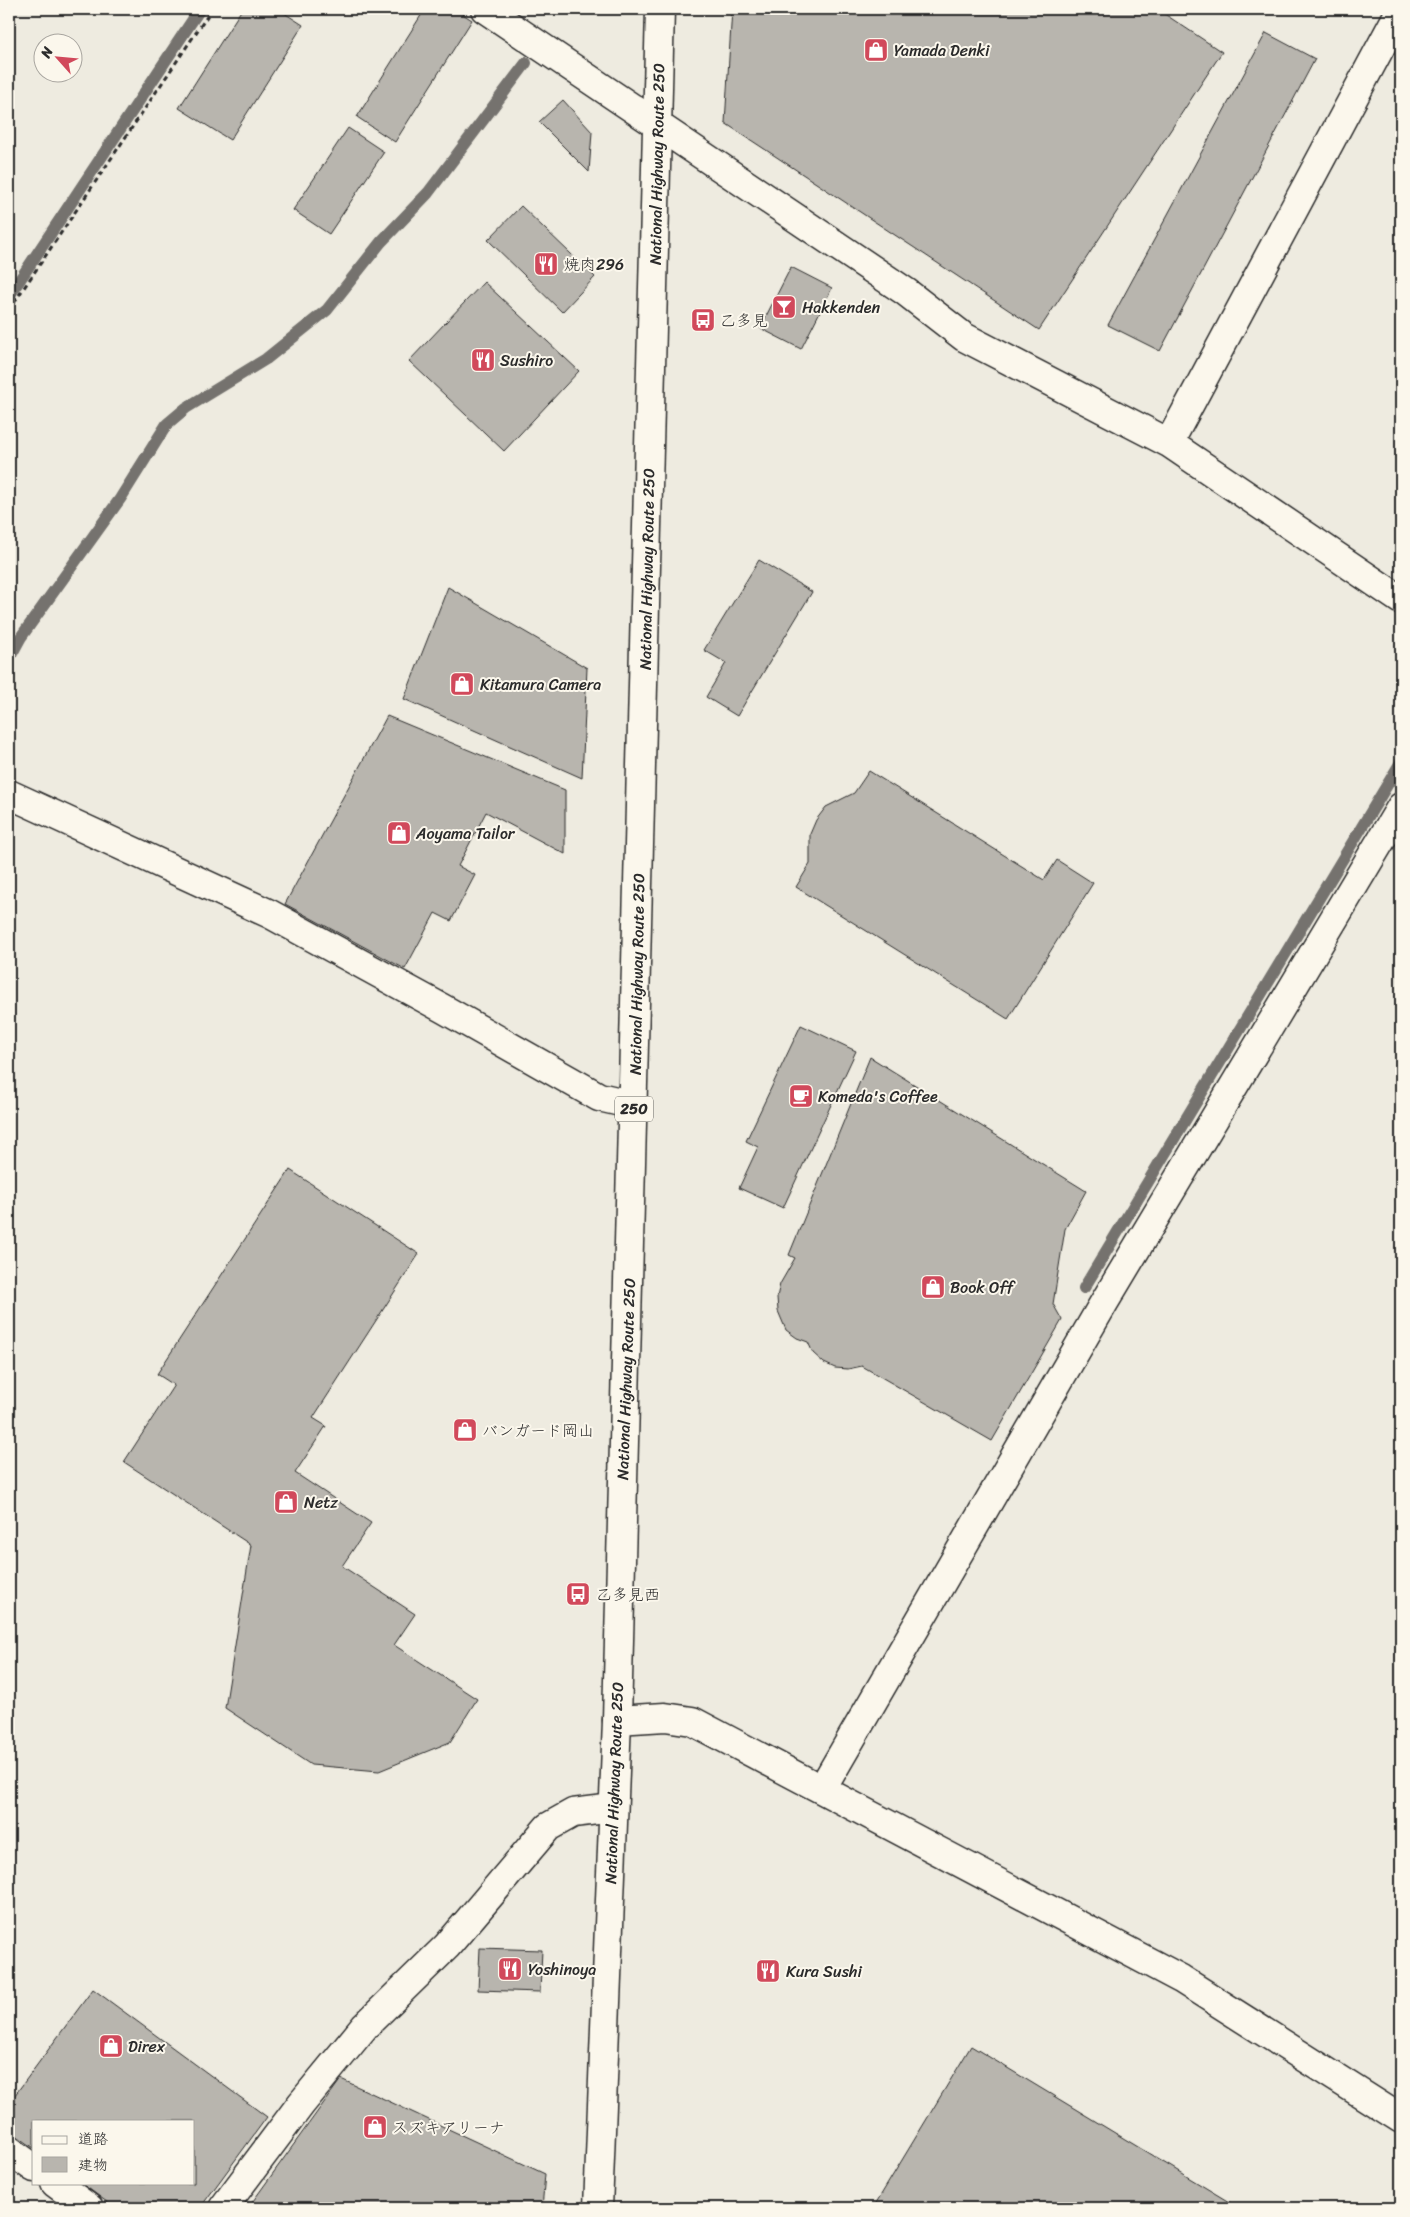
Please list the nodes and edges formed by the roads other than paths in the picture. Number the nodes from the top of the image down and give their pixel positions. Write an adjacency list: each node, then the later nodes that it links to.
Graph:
1 (485, 9): 4 (main road)
2 (660, 9): 4 (main road, National Highway Route 250 / 250)
3 (1401, 9): 5 (main road)
4 (658, 124): 5 (main road); 9 (main road, National Highway Route 250 / 250)
5 (1169, 443): 6 (main road)
6 (1401, 600)
7 (9, 794): 9 (main road)
8 (1401, 807): 11 (main road)
9 (634, 1106): 10 (main road, National Highway Route 250 / 250)
10 (617, 1720): 11 (main road); 12 (main road, National Highway Route 250 / 250)
11 (822, 1789): 13 (main road)
12 (614, 1808): 18 (main road); 19 (main road, National Highway Route 250 / 250)
13 (1401, 2119)
14 (9, 2150): 15 (main road)
15 (32, 2167)
16 (56, 2184): 17 (main road)
17 (89, 2208)
18 (223, 2208)
19 (598, 2208)

